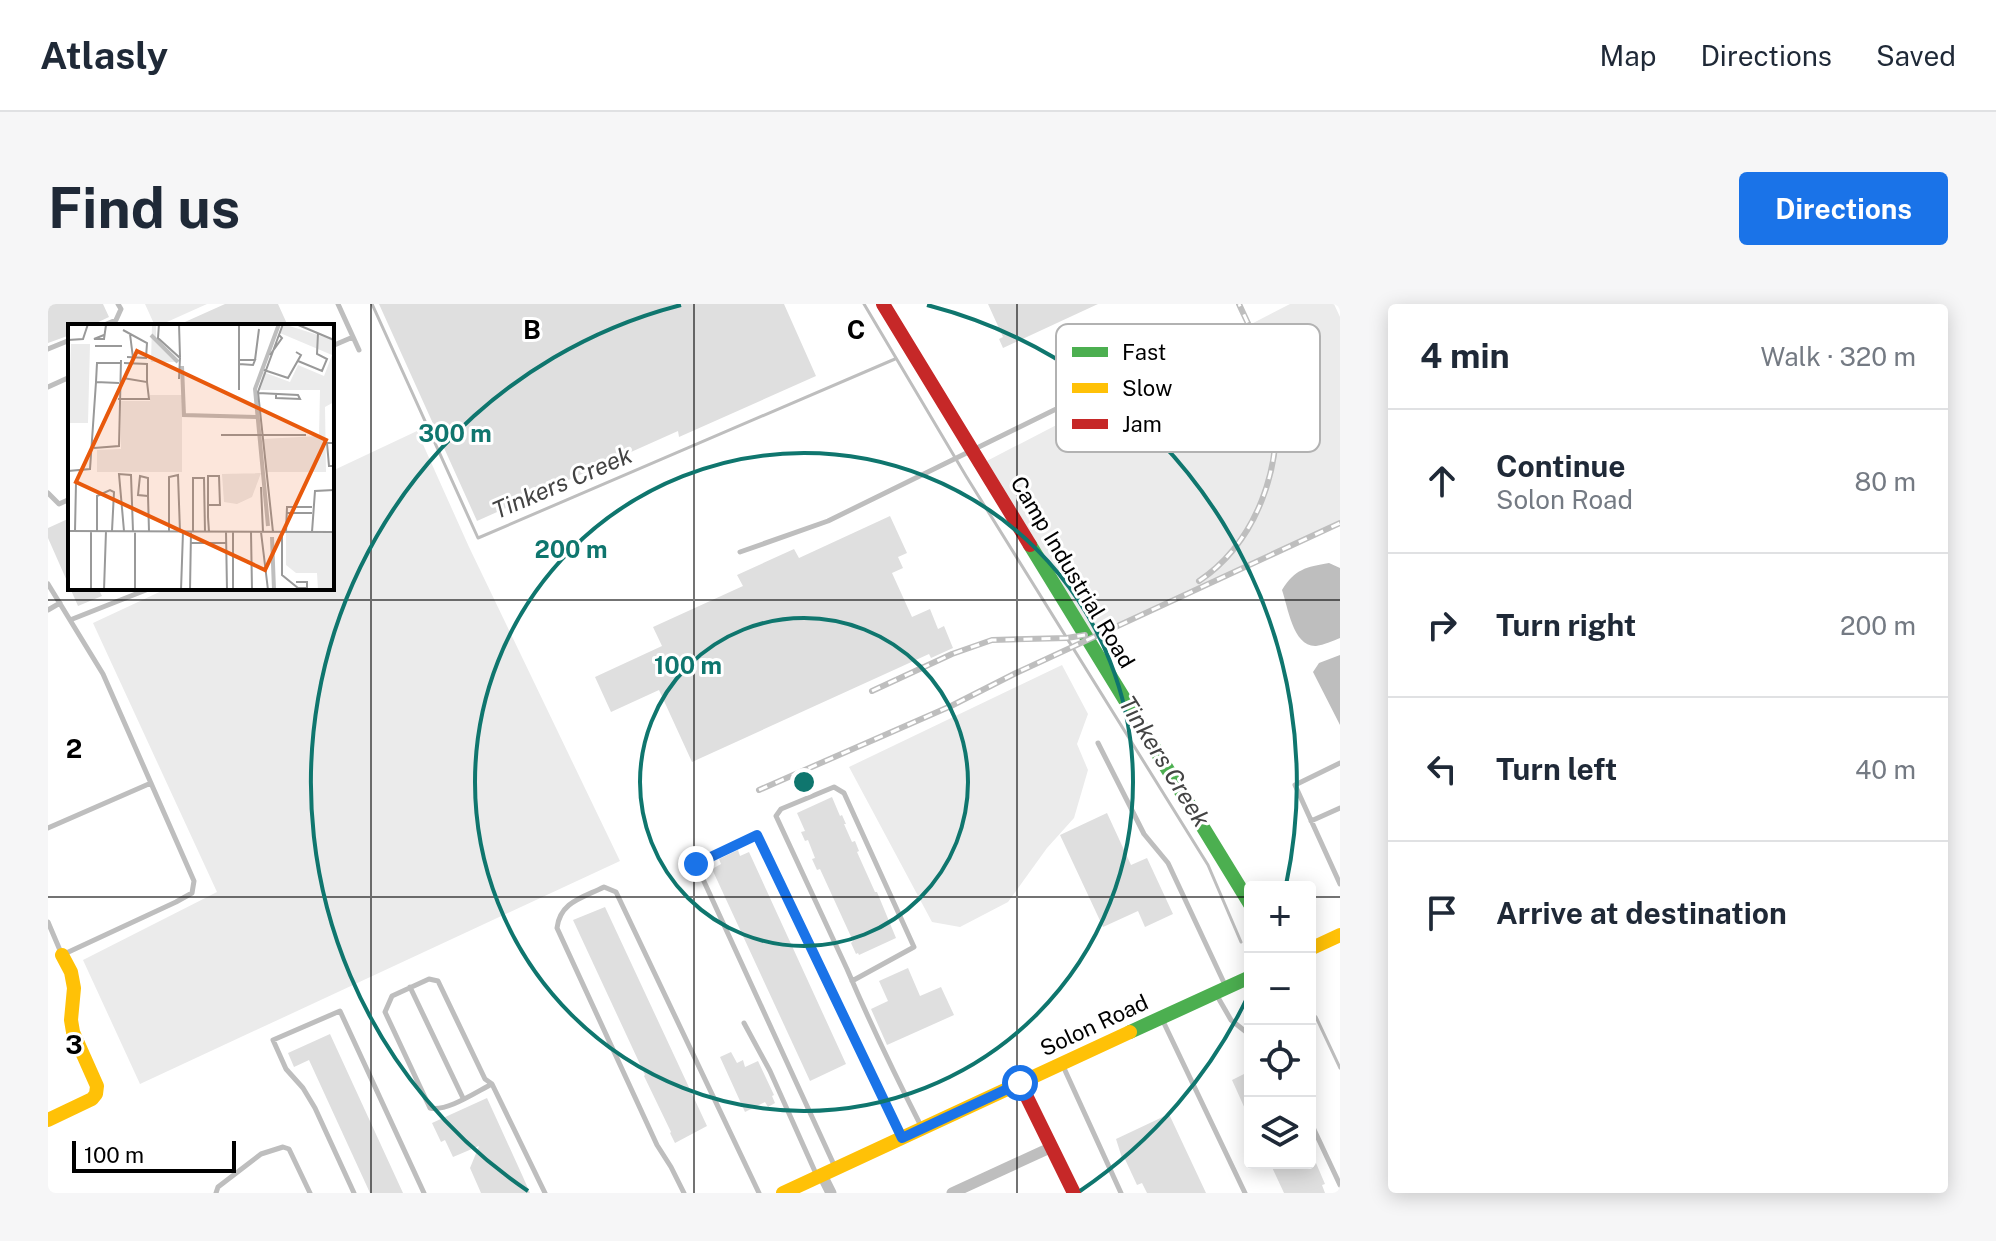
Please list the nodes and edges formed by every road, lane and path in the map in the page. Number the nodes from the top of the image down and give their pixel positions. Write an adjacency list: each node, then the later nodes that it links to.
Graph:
1 (118, 304): 4 (lane)
2 (338, 304): 5 (lane)
3 (883, 304): 13 (street, Camp Industrial Road)
4 (107, 324)
5 (353, 337): 7 (lane); 9 (lane)
6 (68, 341): 8 (lane)
7 (334, 345)
8 (48, 349)
9 (359, 350)
10 (68, 378): 11 (lane)
11 (48, 387)
12 (1056, 410): 13 (lane)
13 (973, 451): 16 (lane); 29 (street, Camp Industrial Road)
14 (48, 493): 15 (lane)
15 (68, 500)
16 (740, 552)
17 (48, 584): 19 (lane)
18 (146, 590): 21 (lane)
19 (60, 603): 20 (lane); 21 (lane)
20 (48, 610)
21 (70, 620): 24 (lane)
22 (1098, 743): 37 (lane)
23 (1340, 763): 26 (lane)
24 (151, 783): 27 (lane); 33 (lane)
25 (1340, 808): 26 (lane)
26 (1311, 821): 28 (lane)
27 (48, 828)
28 (1340, 884)
29 (1244, 894)
30 (48, 922): 33 (lane)
31 (1339, 940): 32 (street)
32 (1316, 947)
33 (62, 955): 45 (street)
34 (1244, 980): 37 (street, Solon Road)
35 (852, 981): 35 (lane); 46 (lane)
36 (410, 987): 43 (lane); 44 (lane); 44 (lane)
37 (1221, 990): 38 (street, Solon Road); 40 (lane)
38 (1161, 1018): 41 (street, Solon Road); 64 (lane)
39 (744, 1023): 50 (lane)
40 (1244, 1030)
41 (1062, 1064): 42 (street, Solon Road); 63 (lane)
42 (1020, 1083): 46 (street, Solon Road); 49 (street)
43 (492, 1084): 44 (lane); 56 (lane)
44 (463, 1098)
45 (48, 1120)
46 (923, 1129): 48 (street, Solon Road)
47 (1316, 1134): 51 (lane)
48 (902, 1138): 50 (street, Solon Road); 50 (lane)
49 (1052, 1147): 61 (street); 62 (street)
50 (825, 1173): 59 (street, Solon Road); 60 (street)
51 (1340, 1185)
52 (216, 1193): 53 (lane)
53 (310, 1193)
54 (354, 1193): 55 (lane)
55 (424, 1193)
56 (545, 1193)
57 (684, 1193): 58 (lane)
58 (759, 1193)
59 (783, 1193)
60 (831, 1193)
61 (952, 1193)
62 (1074, 1193)
63 (1121, 1193)
64 (1245, 1193)

